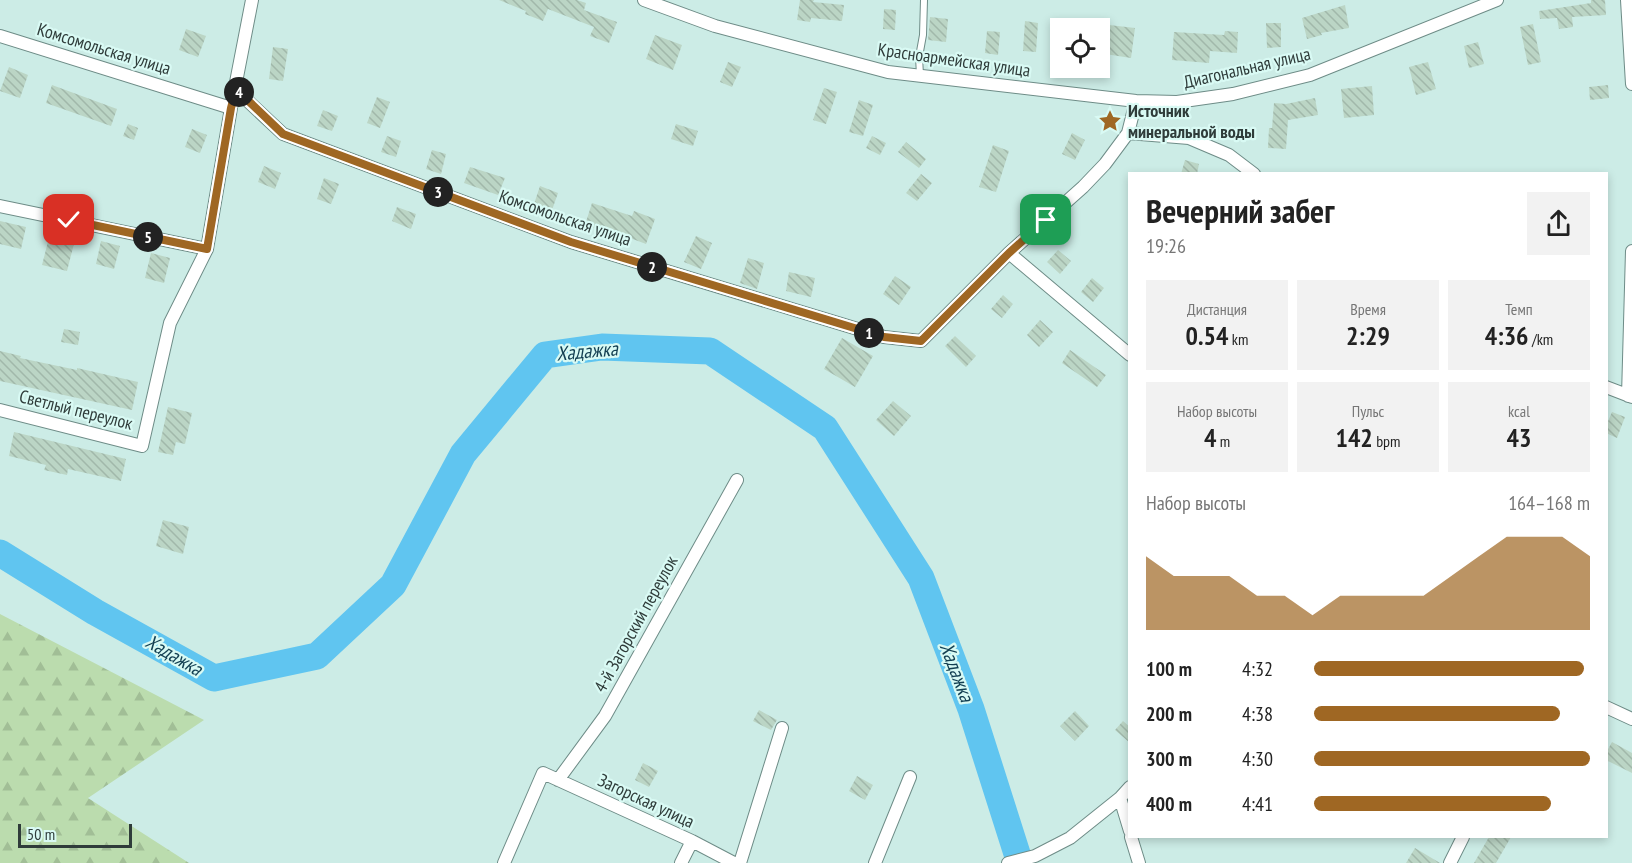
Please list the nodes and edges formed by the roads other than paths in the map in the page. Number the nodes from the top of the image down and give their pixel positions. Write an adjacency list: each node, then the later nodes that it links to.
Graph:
1 (252, 0): 9 (street)
2 (644, 0): 7 (street, Красноармейская улица)
3 (924, 0): 7 (lane)
4 (1497, 0): 10 (street, Диагональная улица)
5 (1627, 0): 8 (street)
6 (0, 36): 11 (street, Комсомольская улица)
7 (920, 75): 10 (street, Красноармейская улица)
8 (1632, 84)
9 (236, 89): 11 (street); 17 (street, Комсомольская улица)
10 (1136, 100): 12 (street)
11 (231, 108): 15 (street)
12 (1128, 133): 13 (street); 17 (street, Комсомольская улица)
13 (1252, 172)
14 (0, 206): 15 (street)
15 (207, 249): 21 (street, Светлый переулок)
16 (1632, 251): 20 (street)
17 (1009, 253): 18 (street)
18 (1128, 353)
19 (1608, 388): 20 (street)
20 (1630, 397)
21 (0, 410)
22 (737, 480): 27 (street, 4-й Загорский переулок)
23 (1608, 708): 24 (street)
24 (1632, 720)
25 (782, 728): 38 (street)
26 (910, 777): 39 (street)
27 (558, 780): 33 (street, Загорская улица); 35 (street, Загорская улица)
28 (1128, 789): 29 (street)
29 (1120, 798): 30 (street); 34 (street)
30 (1128, 824)
31 (1131, 838): 40 (street)
32 (1462, 838): 41 (street)
33 (692, 841): 36 (street); 37 (street, Загорская улица)
34 (1009, 862)
35 (504, 863)
36 (681, 863)
37 (734, 863)
38 (740, 863)
39 (875, 863)
40 (1138, 863)
41 (1450, 863)

